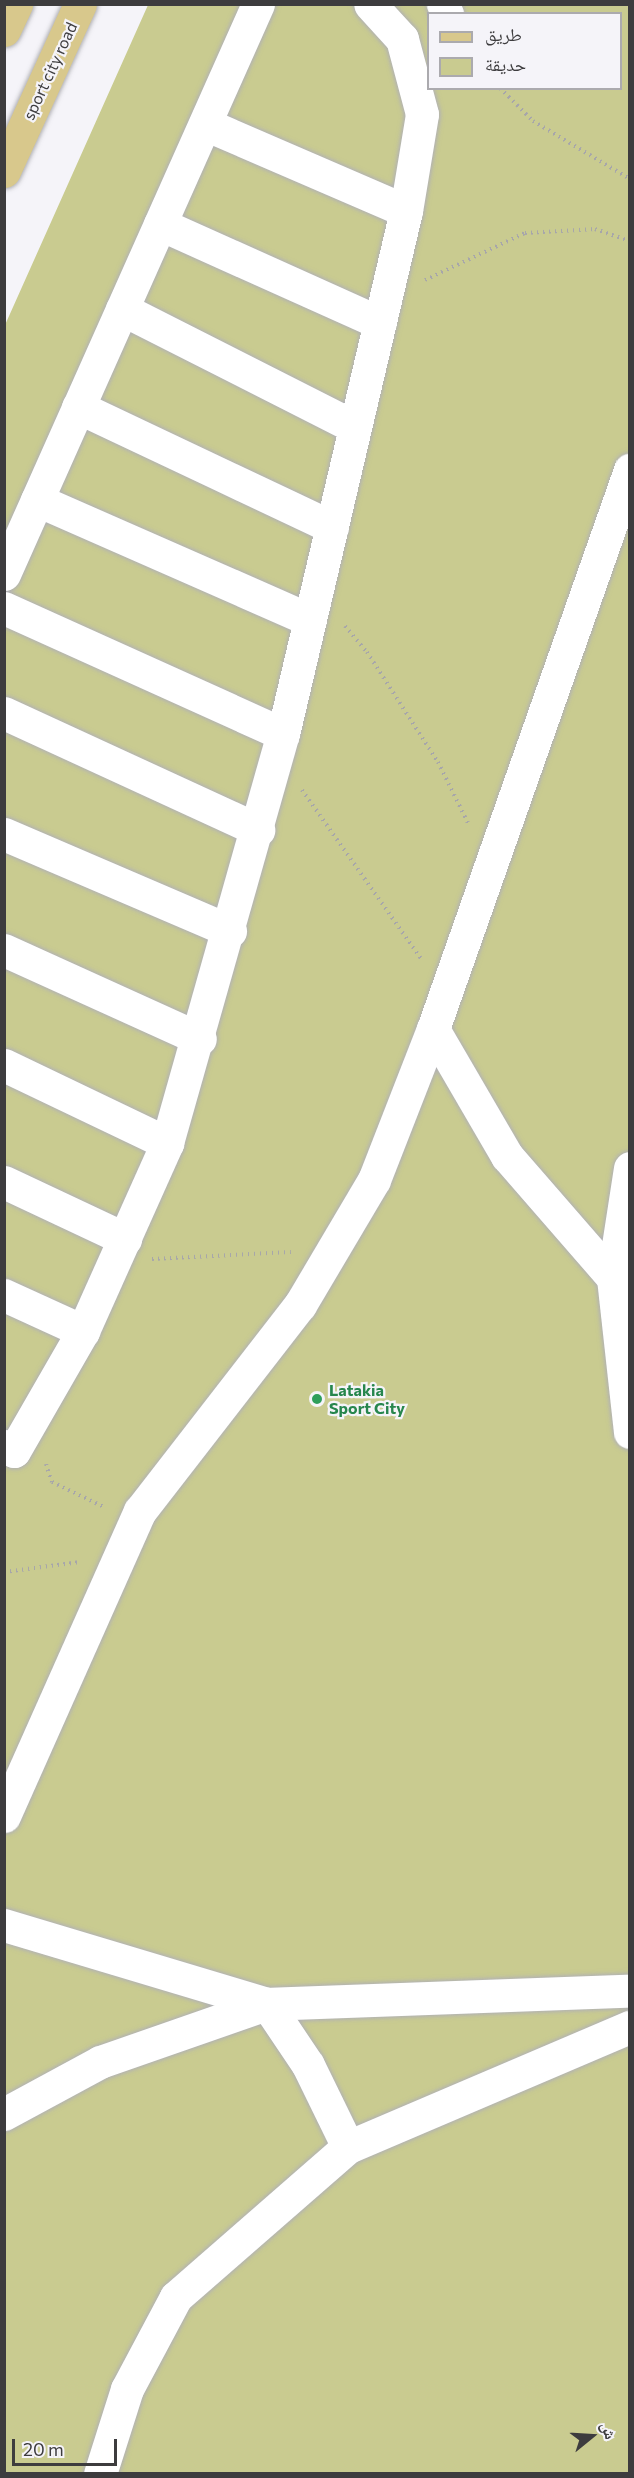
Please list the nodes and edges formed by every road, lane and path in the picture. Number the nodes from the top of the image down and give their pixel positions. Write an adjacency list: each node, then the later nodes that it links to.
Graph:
1 (16, 4): 5 (main road)
2 (80, 4): 8 (main road, sport city road)
3 (258, 4): 7 (lane)
4 (370, 4): 10 (lane)
5 (4, 30)
6 (502, 90): 9 (path)
7 (205, 124): 10 (lane); 11 (lane)
8 (4, 171)
9 (630, 179)
10 (406, 211): 15 (lane)
11 (160, 224): 14 (lane); 15 (lane)
12 (630, 241): 13 (path)
13 (414, 286)
14 (122, 309): 16 (lane); 17 (lane)
15 (380, 323): 17 (lane)
16 (78, 407): 19 (lane); 20 (lane)
17 (355, 427): 20 (lane)
18 (630, 470): 29 (lane)
19 (37, 500): 21 (lane); 23 (lane)
20 (332, 527): 23 (lane)
21 (4, 574)
22 (4, 608): 25 (lane)
23 (325, 621): 25 (lane); 29 (path)
24 (4, 713): 27 (lane)
25 (283, 734): 27 (lane)
26 (300, 786): 32 (path)
27 (258, 830): 30 (lane)
28 (4, 834): 30 (lane)
29 (497, 849): 32 (lane)
30 (230, 931): 34 (lane)
31 (4, 950): 34 (lane)
32 (451, 979): 33 (lane)
33 (433, 1029): 40 (lane); 41 (lane)
34 (200, 1039): 36 (lane)
35 (4, 1065): 36 (lane)
36 (167, 1143): 39 (lane)
37 (630, 1168): 41 (lane)
38 (4, 1182): 39 (lane)
39 (136, 1249): 40 (path); 43 (lane)
40 (325, 1263): 46 (lane)
41 (614, 1278): 44 (lane)
42 (4, 1295): 43 (lane)
43 (83, 1331): 45 (lane)
44 (630, 1432)
45 (4, 1446)
46 (119, 1557): 47 (path); 48 (lane)
47 (4, 1572)
48 (4, 1816)
49 (4, 1925): 51 (lane)
50 (630, 1991): 51 (lane)
51 (267, 2004): 53 (lane); 54 (lane)
52 (630, 2027): 54 (lane)
53 (4, 2114)
54 (348, 2147): 55 (lane)
55 (100, 2474)

